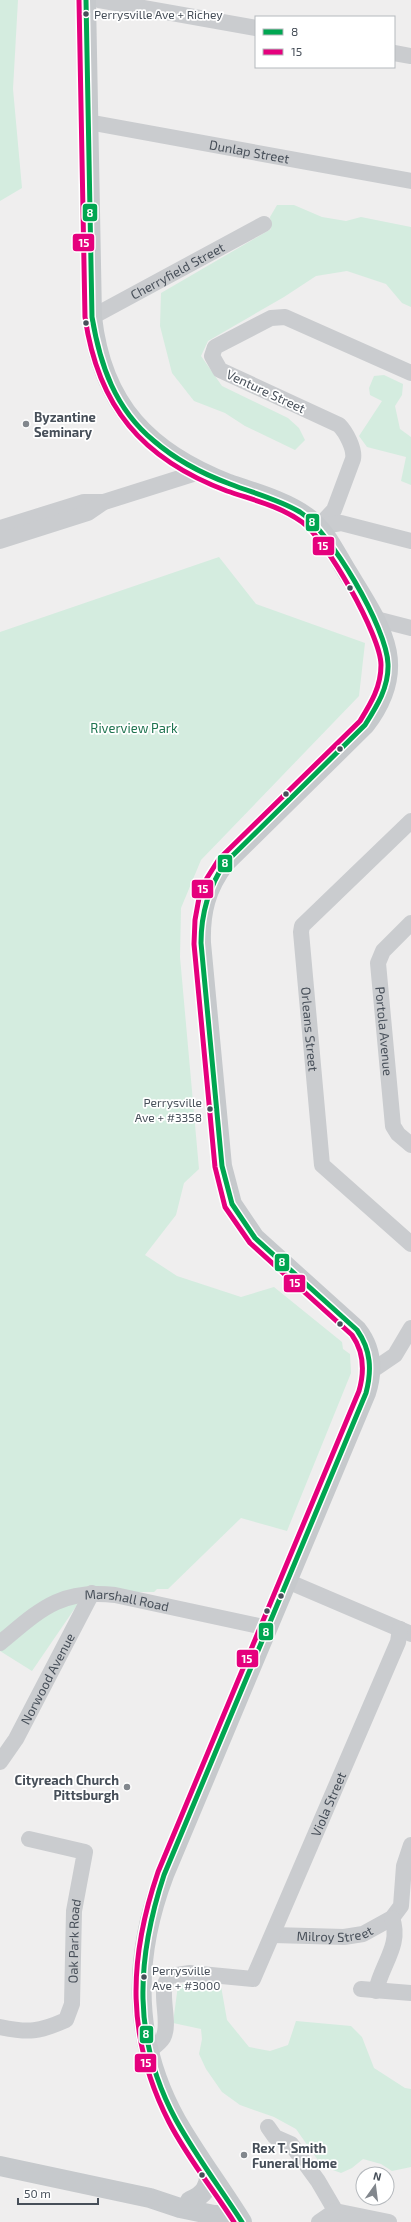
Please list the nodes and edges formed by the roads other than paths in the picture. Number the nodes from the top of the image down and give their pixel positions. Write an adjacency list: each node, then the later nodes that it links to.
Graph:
1 (86, 0): 6 (main road)
2 (99, 0): 3 (street)
3 (255, 28)
4 (395, 53): 5 (street)
5 (411, 56)
6 (88, 122): 7 (street, Dunlap Street); 9 (main road)
7 (411, 181)
8 (264, 224): 9 (street, Cherryfield Street)
9 (92, 317): 11 (main road)
10 (411, 373): 14 (street, Venture Street)
11 (199, 472): 12 (street); 14 (main road)
12 (104, 502): 13 (street); 15 (street)
13 (0, 528)
14 (318, 528): 16 (street); 17 (main road)
15 (0, 541)
16 (411, 541)
17 (376, 619): 18 (street); 24 (main road)
18 (411, 628)
19 (411, 821): 22 (street, Orleans Street)
20 (411, 923): 21 (street, Portola Avenue)
21 (411, 1146)
22 (411, 1244)
23 (411, 1328): 24 (street)
24 (370, 1372): 25 (main road)
25 (287, 1581): 27 (main road); 28 (street)
26 (92, 1593): 27 (street, Marshall Road); 29 (street, Marshall Road); 30 (street, Norwood Avenue)
27 (268, 1628): 39 (main road)
28 (405, 1632): 36 (street, Viola Street)
29 (0, 1643)
30 (16, 1739): 31 (street); 32 (street, Norwood Avenue)
31 (0, 1746)
32 (0, 1762)
33 (29, 1838): 38 (street, Oak Park Road)
34 (411, 1845): 35 (street)
35 (392, 1918): 36 (street, Milroy Street); 37 (street)
36 (273, 1935): 39 (street, Viola Street)
37 (411, 1993)
38 (0, 2027)
39 (149, 2051): 42 (main road)
40 (268, 2127): 46 (street)
41 (0, 2166): 43 (main road)
42 (209, 2172): 44 (main road); 45 (main road)
43 (150, 2198): 44 (main road); 45 (main road)
44 (190, 2201): 45 (main road)
45 (238, 2216)
46 (338, 2217): 47 (street); 48 (street)
47 (319, 2222)
48 (389, 2222)

